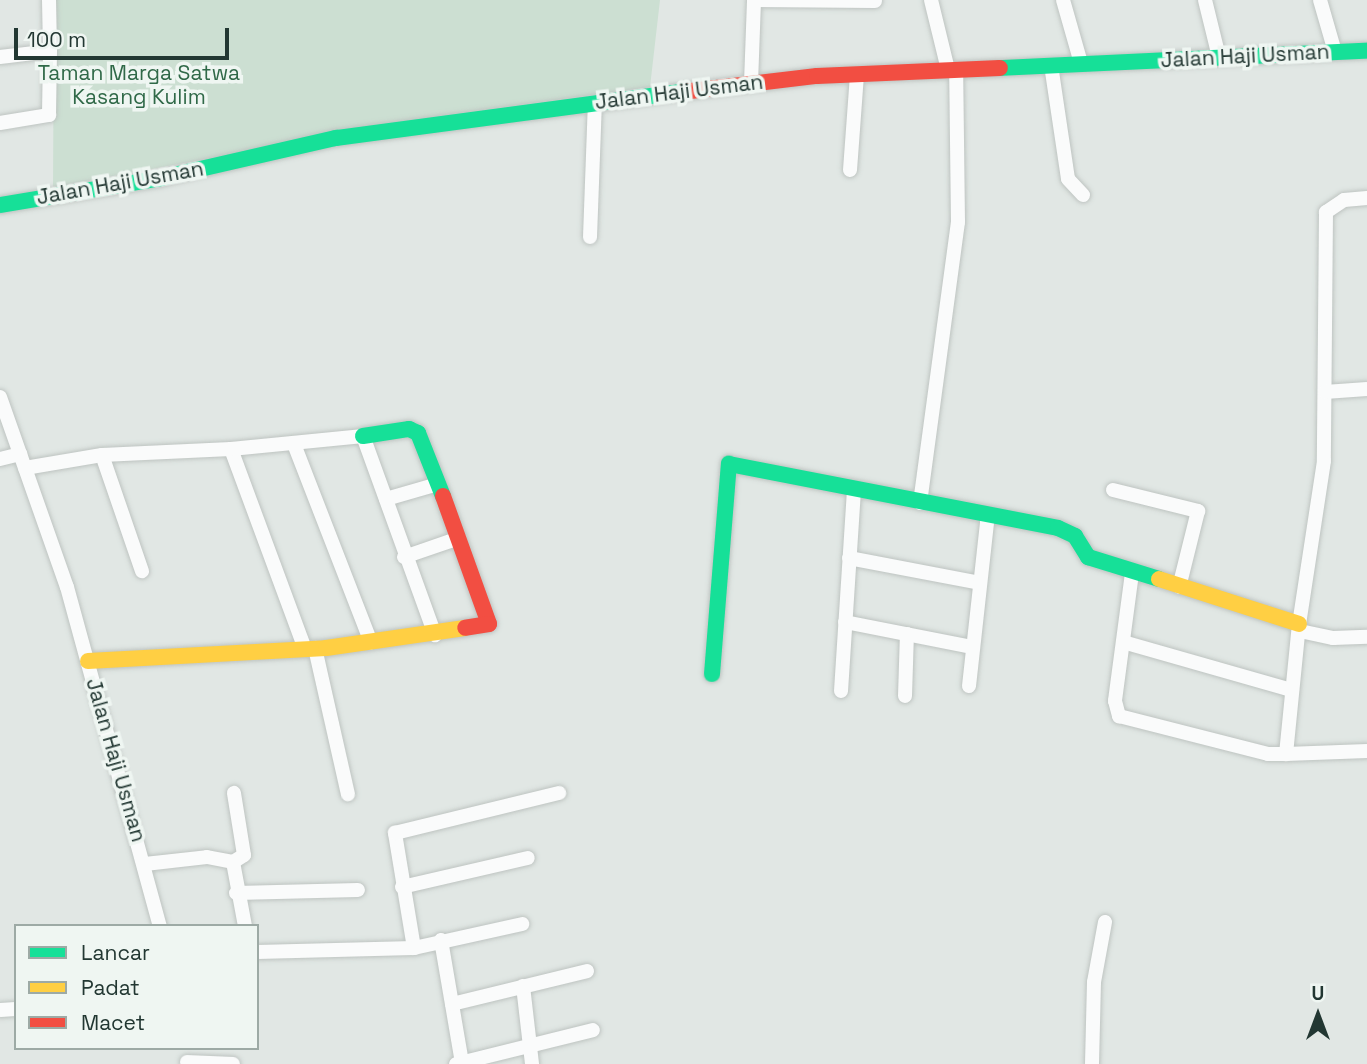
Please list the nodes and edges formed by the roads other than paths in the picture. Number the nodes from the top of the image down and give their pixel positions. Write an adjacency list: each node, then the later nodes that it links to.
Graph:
1 (49, 0): 9 (street)
2 (754, 0): 3 (street); 18 (street)
3 (831, 0): 8 (street)
4 (931, 0): 16 (street)
5 (1063, 0): 14 (street)
6 (1205, 0): 13 (street)
7 (1320, 0): 11 (street)
8 (875, 1)
9 (50, 51): 12 (street); 20 (street)
10 (1367, 51): 11 (street, Jalan Haji Usman)
11 (1335, 52): 13 (street, Jalan Haji Usman)
12 (0, 57)
13 (1219, 57): 14 (street, Jalan Haji Usman)
14 (1080, 64): 15 (street, Jalan Haji Usman)
15 (1051, 65): 16 (street, Jalan Haji Usman); 22 (street)
16 (952, 69): 17 (street, Jalan Haji Usman); 40 (street)
17 (857, 74): 18 (street, Jalan Haji Usman); 21 (street)
18 (751, 83): 19 (street, Jalan Haji Usman)
19 (595, 103): 24 (street, Jalan Haji Usman); 25 (street)
20 (0, 122)
21 (850, 170)
22 (1083, 195)
23 (1367, 198): 27 (street)
24 (0, 205)
25 (590, 237)
26 (1367, 389): 27 (street)
27 (1325, 392): 50 (street)
28 (0, 397): 32 (street, Jalan Haji Usman)
29 (363, 436): 30 (street); 36 (street); 39 (street)
30 (294, 444): 31 (street); 55 (street)
31 (231, 449): 33 (street); 57 (street)
32 (20, 454): 34 (street); 35 (street, Jalan Haji Usman)
33 (102, 455): 35 (street); 45 (street)
34 (0, 459)
35 (25, 468): 58 (street, Jalan Haji Usman)
36 (438, 484): 39 (street); 42 (street)
37 (1113, 490): 48 (street)
38 (854, 491): 40 (street); 44 (street); 59 (street)
39 (386, 499): 43 (street)
40 (920, 503): 41 (street)
41 (988, 514): 46 (street); 47 (street)
42 (459, 538): 43 (street); 52 (street)
43 (404, 556): 52 (street)
44 (849, 558): 47 (street); 49 (street)
45 (142, 571)
46 (1132, 573): 48 (street); 54 (street)
47 (980, 583): 56 (street)
48 (1180, 587): 50 (street)
49 (845, 622): 51 (street); 62 (street)
50 (1299, 627): 53 (street); 61 (street)
51 (908, 634): 56 (street); 63 (street)
52 (435, 635): 55 (street)
53 (1367, 637)
54 (1123, 642): 61 (street); 65 (street)
55 (371, 643): 57 (street)
56 (973, 646): 60 (street)
57 (310, 649): 58 (street); 68 (street)
58 (88, 661): 71 (street, Jalan Haji Usman)
59 (712, 674)
60 (969, 686)
61 (1292, 690): 65 (street)
62 (841, 691)
63 (905, 696)
64 (1367, 751): 65 (street)
65 (1286, 754)
66 (234, 793): 70 (street)
67 (559, 793): 72 (street)
68 (348, 794)
69 (528, 858): 72 (street)
70 (233, 862): 71 (street); 74 (street)
71 (145, 864): 76 (street, Jalan Haji Usman)
72 (402, 887): 80 (street)
73 (358, 890): 74 (street)
74 (236, 893): 77 (street)
75 (1105, 922): 91 (street)
76 (160, 924)
77 (244, 924)
78 (522, 924): 79 (street)
79 (441, 940): 80 (street); 84 (street)
80 (414, 948): 81 (street)
81 (259, 952)
82 (587, 971): 83 (street)
83 (523, 986): 84 (street); 86 (street)
84 (452, 1004): 89 (street)
85 (593, 1030): 86 (street)
86 (530, 1046): 89 (street); 90 (street)
87 (186, 1058): 88 (street)
88 (233, 1064)
89 (459, 1064)
90 (532, 1064)
91 (1092, 1064)

